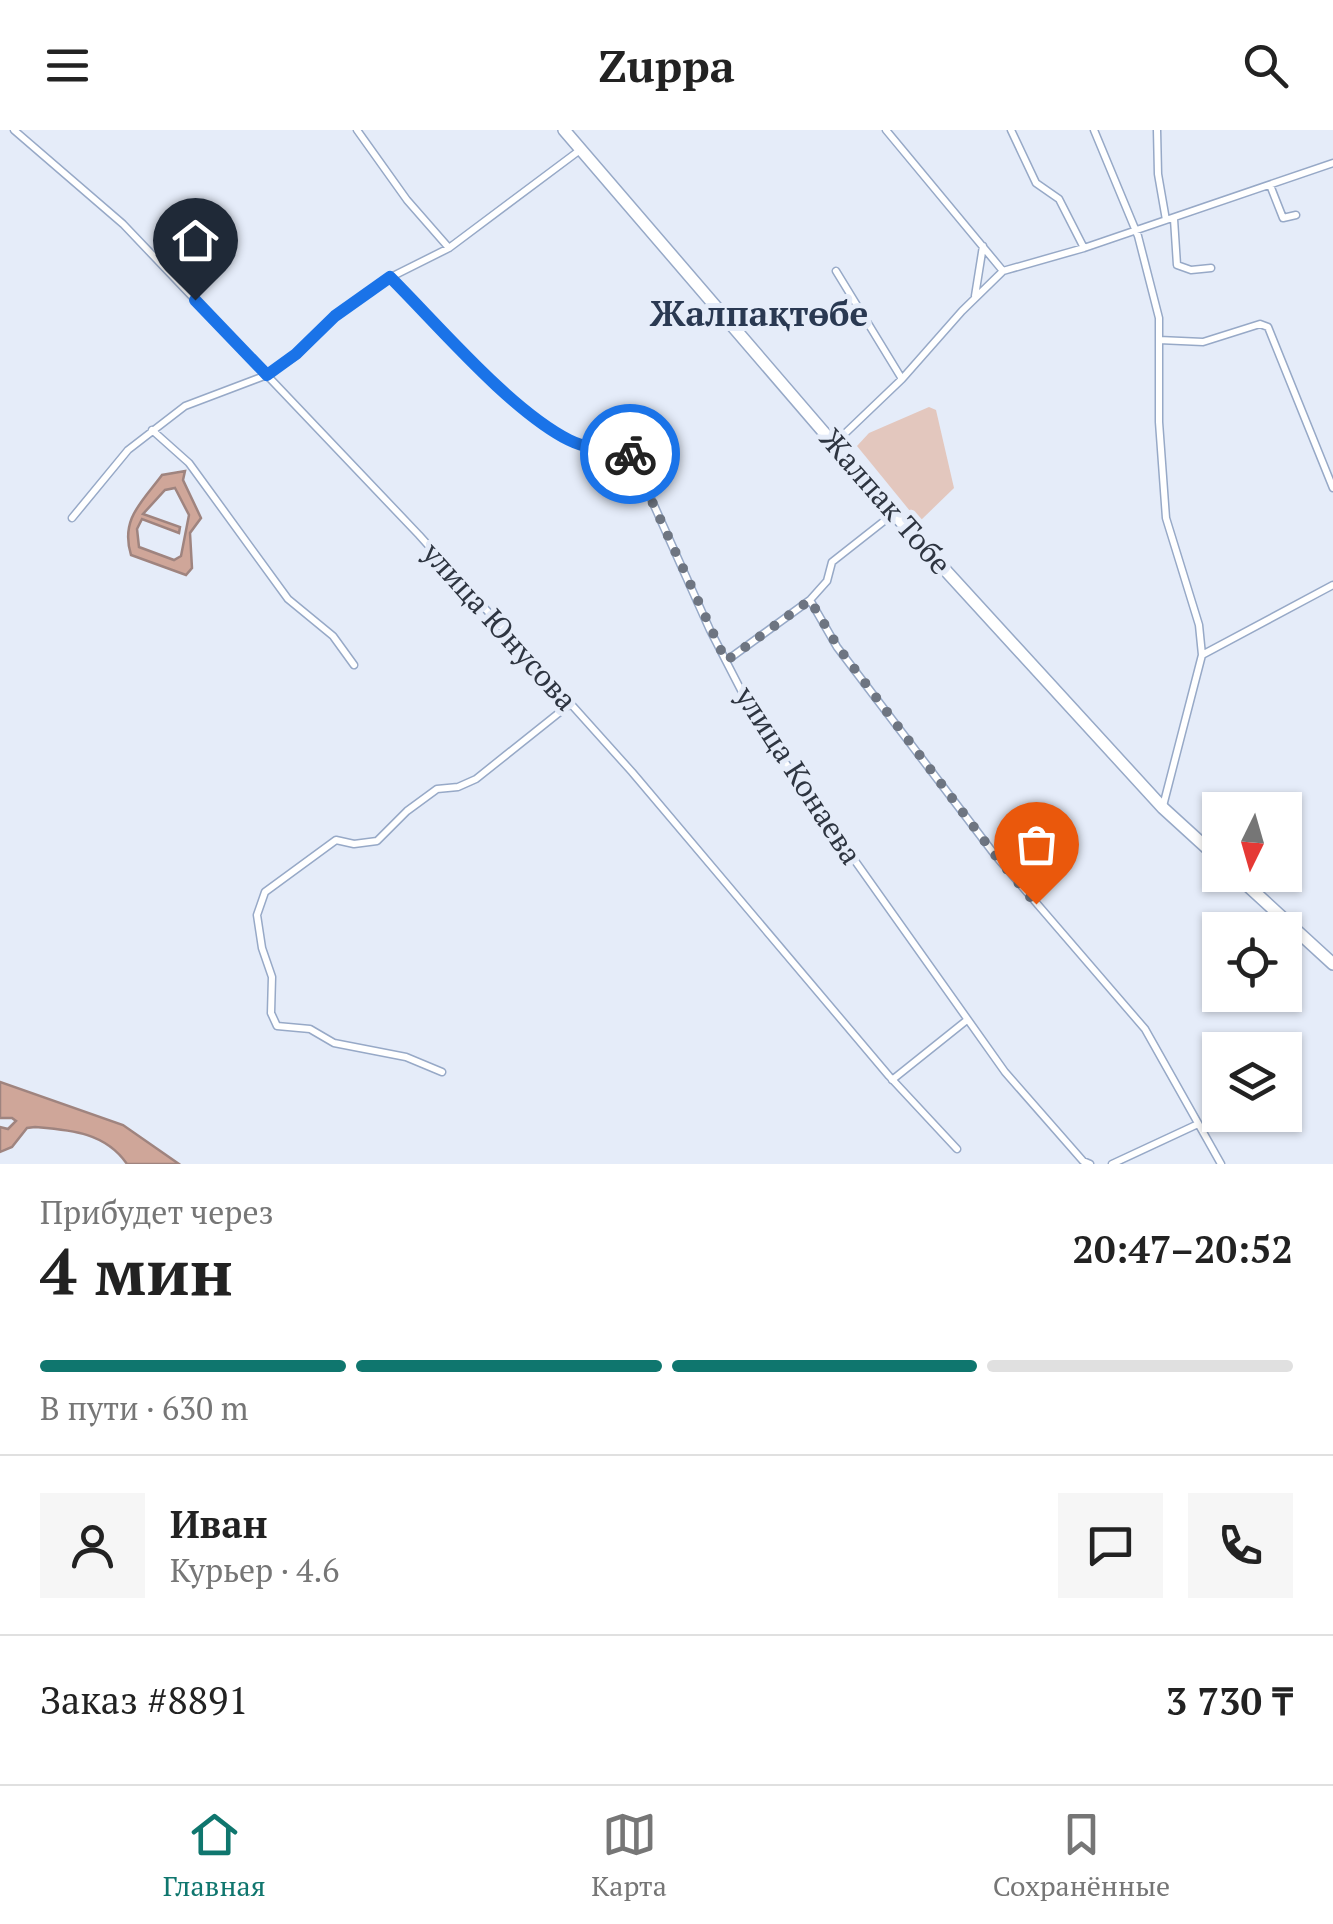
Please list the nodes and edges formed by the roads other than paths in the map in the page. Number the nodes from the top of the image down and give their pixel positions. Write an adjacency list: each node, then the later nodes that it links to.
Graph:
1 (14, 130): 23 (street, улица Юнусова)
2 (357, 130): 15 (street)
3 (564, 130): 8 (main road, Жалпак Тобе)
4 (886, 130): 14 (street)
5 (1011, 130): 16 (street)
6 (1094, 130): 13 (street)
7 (1157, 130): 12 (street)
8 (580, 150): 15 (street); 26 (main road, Жалпак Тобе)
9 (1333, 163): 10 (street)
10 (1270, 185): 11 (street); 12 (street)
11 (1296, 215)
12 (1170, 219): 13 (street); 17 (street)
13 (1136, 231): 16 (street); 22 (street)
14 (983, 246): 19 (street); 21 (street)
15 (449, 248): 20 (street)
16 (1084, 248): 19 (street)
17 (1211, 268)
18 (836, 271): 24 (street)
19 (1003, 271): 21 (street)
20 (390, 277): 23 (street); 33 (street, улица Конаева)
21 (974, 298): 24 (street)
22 (1159, 340): 27 (street); 32 (street)
23 (267, 375): 25 (street); 35 (street, улица Юнусова)
24 (902, 378): 26 (street)
25 (152, 430): 29 (street); 34 (street)
26 (835, 443): 28 (main road, Жалпак Тобе)
27 (1333, 488)
28 (894, 514): 31 (street); 36 (main road, Жалпак Тобе)
29 (72, 518)
30 (1333, 584): 32 (street)
31 (810, 600): 33 (street); 43 (street)
32 (1202, 655): 36 (street)
33 (726, 661): 40 (street, улица Конаева)
34 (354, 665)
35 (570, 704): 41 (street); 42 (street, улица Юнусова)
36 (1163, 808): 37 (main road, Жалпак Тобе)
37 (1202, 844)
38 (1255, 892): 39 (main road)
39 (1333, 964)
40 (967, 1020): 42 (street); 45 (street, улица Конаева)
41 (442, 1072)
42 (892, 1080): 44 (street, улица Юнусова)
43 (1198, 1124): 46 (street); 47 (street)
44 (957, 1149)
45 (1090, 1164)
46 (1112, 1164)
47 (1220, 1164)

